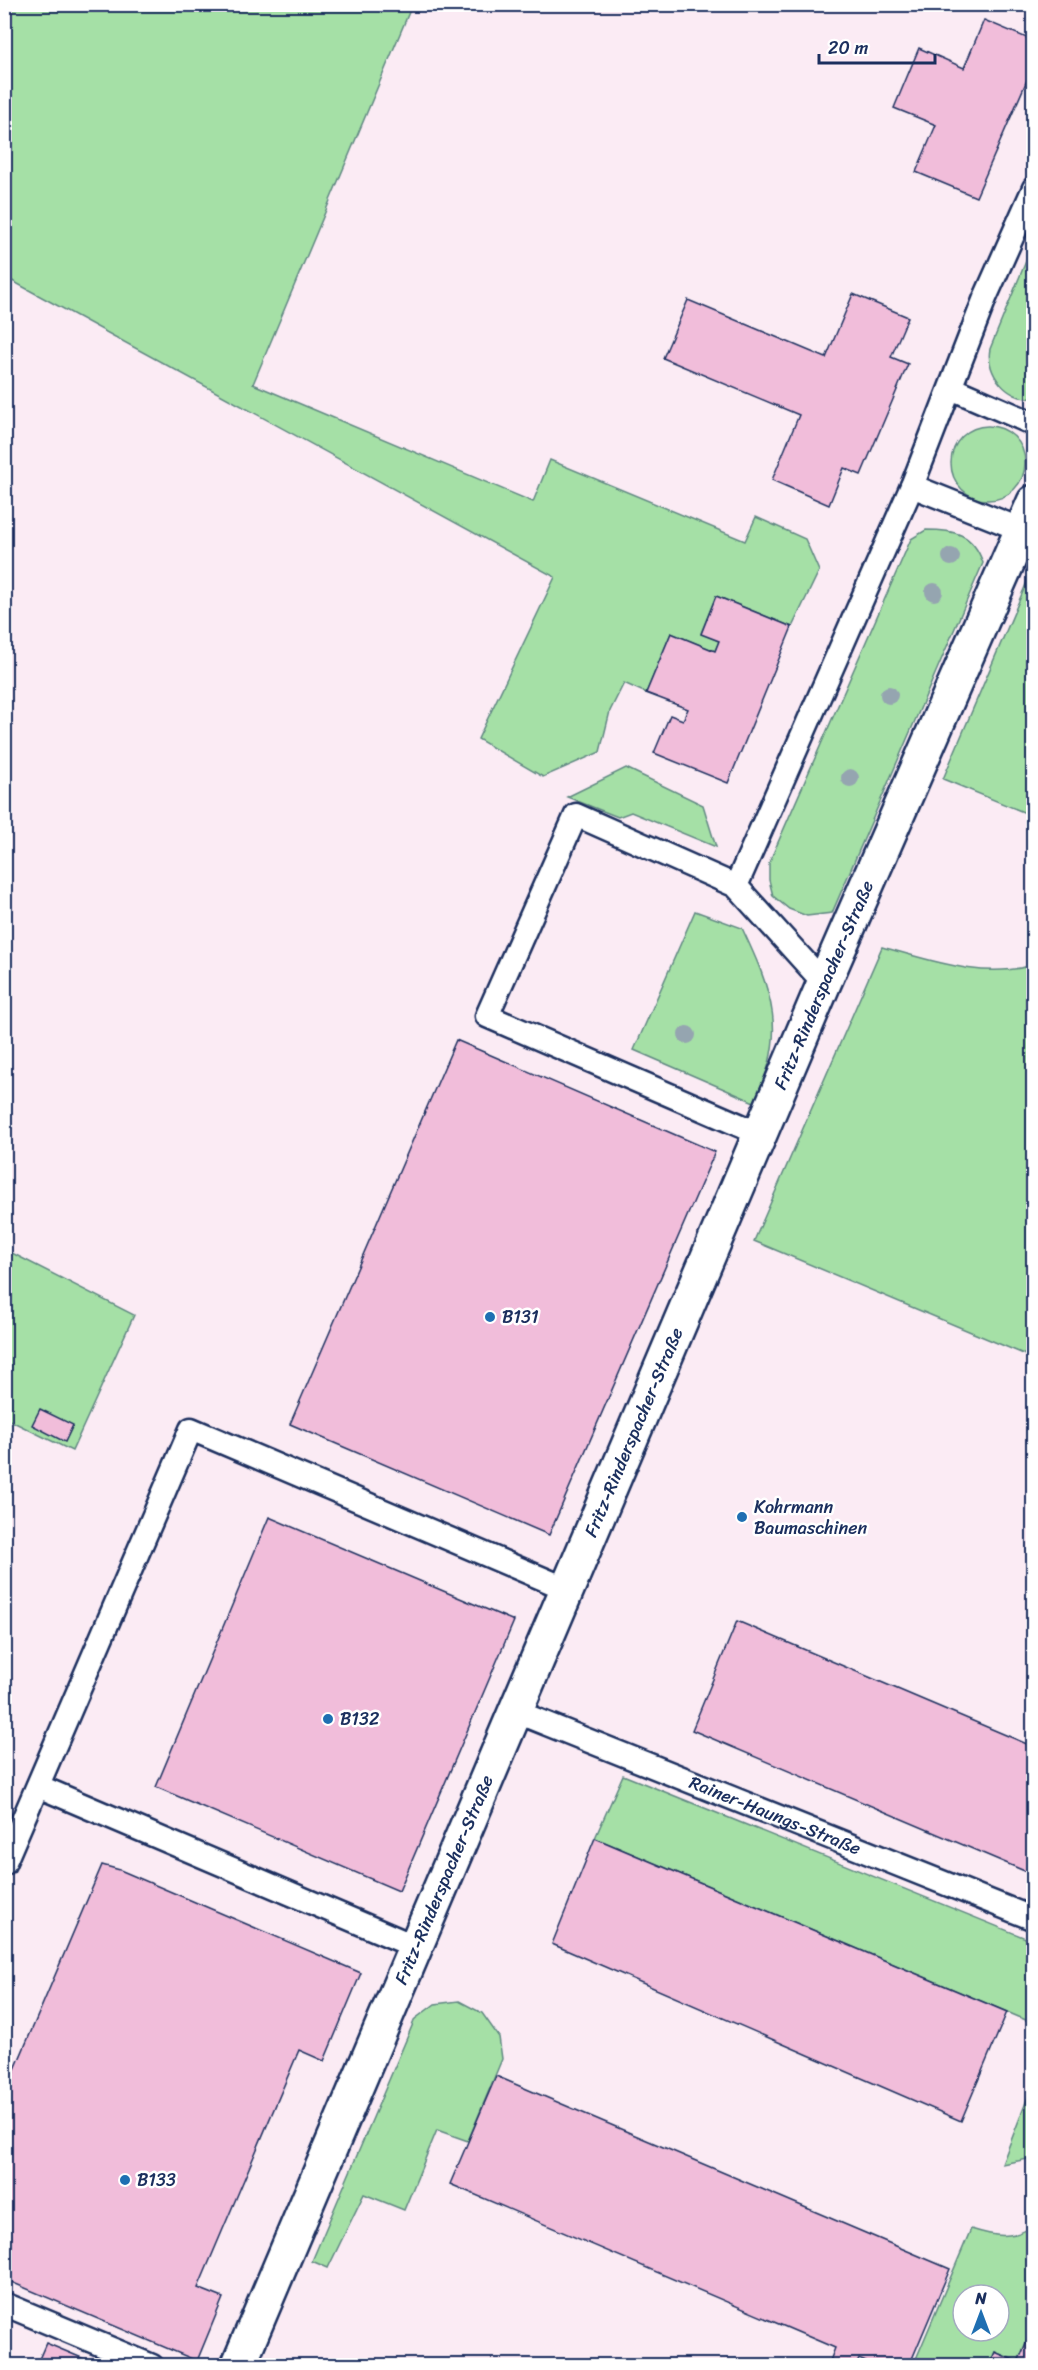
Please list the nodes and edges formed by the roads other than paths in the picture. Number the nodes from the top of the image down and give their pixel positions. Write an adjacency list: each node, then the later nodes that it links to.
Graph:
1 (1034, 188): 2 (lane)
2 (951, 388): 3 (lane); 4 (lane)
3 (1034, 424)
4 (912, 486): 5 (lane); 6 (lane)
5 (1028, 516): 7 (street, Fritz-Rinderspacher-Straße)
6 (736, 886): 7 (lane); 8 (lane)
7 (824, 983): 8 (street, Fritz-Rinderspacher-Straße)
8 (760, 1134): 9 (street, Fritz-Rinderspacher-Straße)
9 (567, 1589): 10 (street, Fritz-Rinderspacher-Straße); 11 (lane)
10 (517, 1712): 13 (lane, Rainer-Haungs-Straße); 14 (street, Fritz-Rinderspacher-Straße)
11 (38, 1786): 12 (lane); 14 (lane)
12 (4, 1864)
13 (1034, 1919)
14 (416, 1947): 17 (street, Fritz-Rinderspacher-Straße)
15 (4, 2304): 16 (lane)
16 (152, 2366)
17 (238, 2366)

